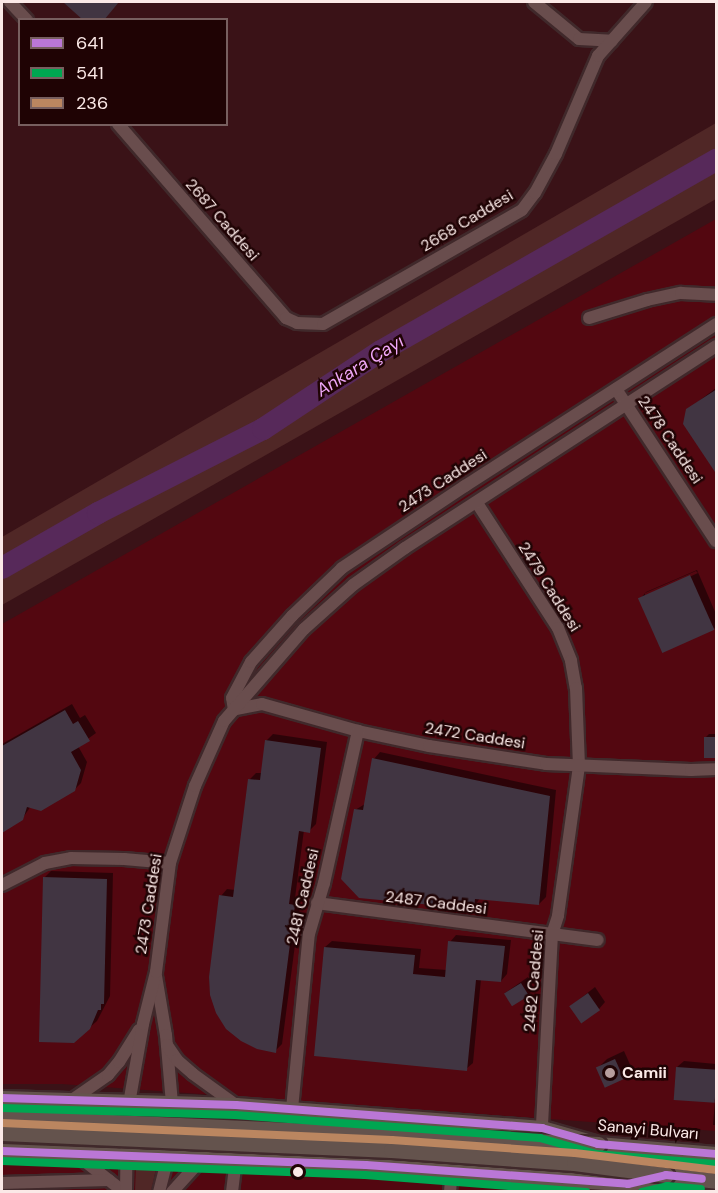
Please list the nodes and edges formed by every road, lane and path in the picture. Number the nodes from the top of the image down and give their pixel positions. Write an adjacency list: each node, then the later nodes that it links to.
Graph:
1 (10, 2): 4 (street)
2 (534, 2): 5 (street)
3 (646, 2): 5 (street, 2668 Caddesi)
4 (25, 18)
5 (612, 41): 10 (street, 2668 Caddesi)
6 (120, 126): 10 (street, 2687 Caddesi)
7 (717, 295): 8 (street)
8 (589, 318)
9 (717, 324): 12 (street, 2473 Caddesi)
10 (310, 325)
11 (715, 350): 13 (street, 2473 Caddesi)
12 (616, 389): 13 (street, 2478 Caddesi); 16 (street, 2473 Caddesi)
13 (627, 406): 14 (street, 2473 Caddesi); 15 (street, 2478 Caddesi)
14 (477, 503): 16 (street, 2473 Caddesi); 18 (street, 2479 Caddesi)
15 (717, 541)
16 (234, 710): 17 (street, 2472 Caddesi); 20 (street, 2473 Caddesi)
17 (358, 731): 18 (street, 2472 Caddesi); 22 (street, 2481 Caddesi)
18 (579, 766): 19 (street, 2472 Caddesi); 23 (street, 2482 Caddesi)
19 (717, 769)
20 (170, 863): 21 (street); 25 (street, 2473 Caddesi)
21 (2, 885)
22 (317, 903): 23 (street, 2487 Caddesi); 33 (street, 2481 Caddesi)
23 (552, 934): 24 (street, 2487 Caddesi); 35 (street, 2482 Caddesi)
24 (597, 940)
25 (156, 972): 26 (street, 2473 Caddesi); 27 (street, 2473 Caddesi)
26 (143, 1024): 29 (street); 30 (street, 2473 Caddesi)
27 (166, 1043): 31 (street, 2473 Caddesi); 32 (street)
28 (2, 1098): 29 (main road)
29 (68, 1100): 30 (main road); 40 (main road)
30 (129, 1101): 31 (main road); 41 (street, 2473 Caddesi)
31 (172, 1102): 32 (main road); 42 (street, 2473 Caddesi)
32 (238, 1105): 33 (main road); 44 (main road)
33 (292, 1109): 35 (main road)
34 (2, 1117): 37 (main road, Sanayi Bulvarı, bridge)
35 (542, 1128): 37 (main road)
36 (2, 1133): 46 (main road, bridge)
37 (598, 1144): 39 (main road, Sanayi Bulvarı)
38 (2, 1151): 40 (main road)
39 (717, 1154)
40 (74, 1155): 41 (main road); 47 (street)
41 (124, 1157): 42 (main road); 51 (street, 2473 Caddesi)
42 (167, 1158): 43 (main road); 52 (street, 2473 Caddesi)
43 (201, 1160): 44 (main road); 53 (street)
44 (236, 1160): 45 (main road); 54 (street)
45 (452, 1171): 50 (main road); 55 (street)
46 (666, 1175): 48 (main road); 50 (main road)
47 (109, 1180): 49 (street); 51 (street)
48 (717, 1180)
49 (2, 1183)
50 (632, 1188)
51 (125, 1191)
52 (159, 1191)
53 (172, 1191)
54 (232, 1191)
55 (450, 1191)

